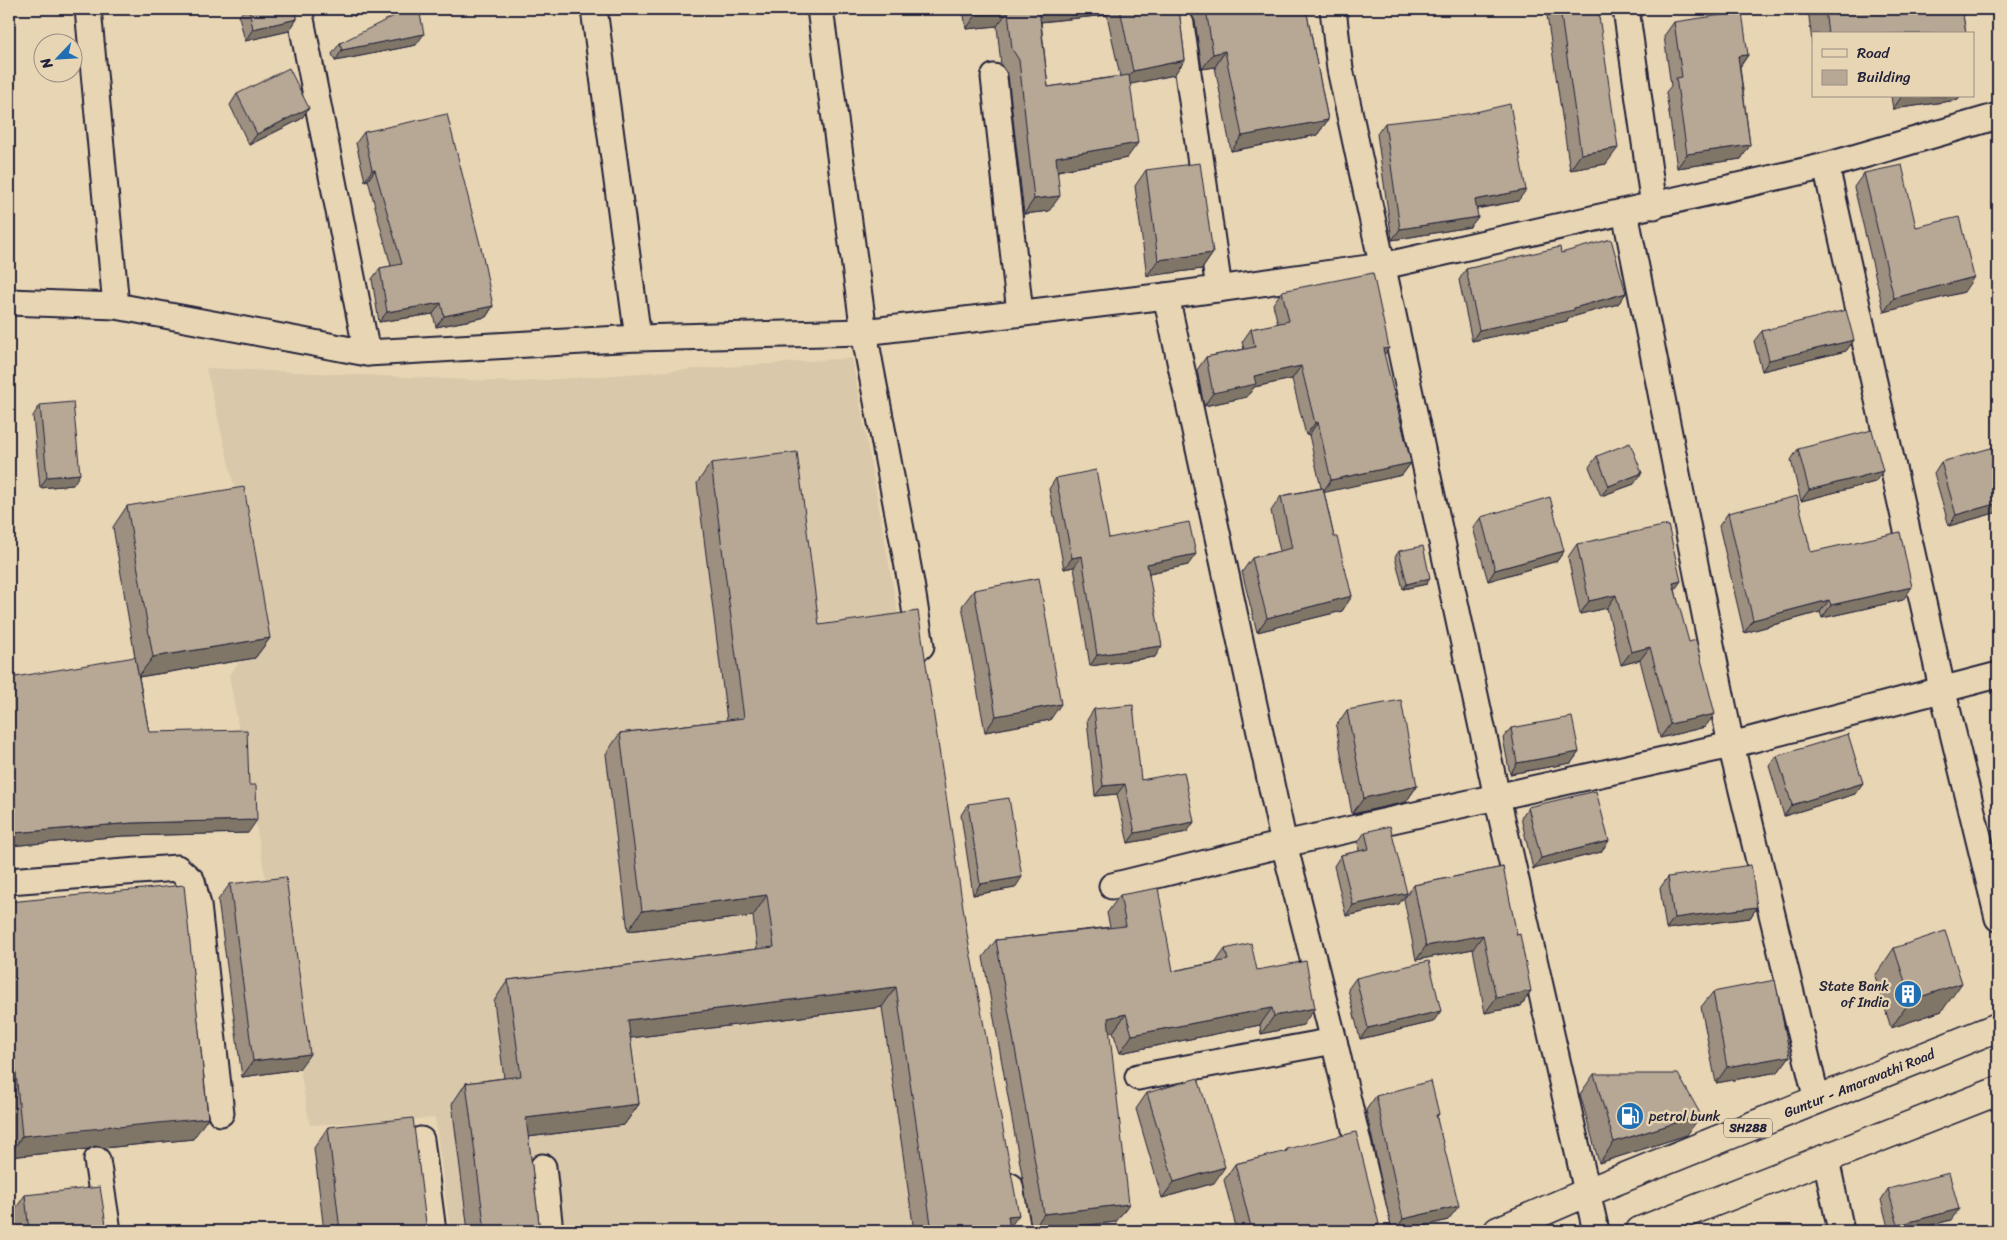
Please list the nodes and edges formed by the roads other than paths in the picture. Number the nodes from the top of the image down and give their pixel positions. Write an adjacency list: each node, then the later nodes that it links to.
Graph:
1 (88, 9): 17 (street)
2 (299, 9): 21 (street)
3 (594, 9): 20 (street)
4 (820, 9): 19 (street)
5 (1333, 9): 13 (street)
6 (1626, 9): 11 (street)
7 (1181, 24): 14 (street)
8 (994, 77): 18 (street)
9 (1998, 116): 10 (street)
10 (1826, 166): 11 (street); 24 (street)
11 (1654, 206): 12 (street)
12 (1625, 212): 13 (street); 25 (street)
13 (1383, 266): 14 (street); 26 (street)
14 (1219, 289): 15 (street)
15 (1166, 296): 18 (street); 27 (street)
16 (9, 302): 17 (street)
17 (116, 306): 21 (street)
18 (1020, 313): 19 (street)
19 (864, 332): 20 (street); 22 (street)
20 (638, 338): 21 (street)
21 (367, 352)
22 (925, 671)
23 (1998, 675): 24 (street)
24 (1942, 688): 25 (street); 30 (street)
25 (1731, 745): 26 (street); 35 (street)
26 (1497, 797): 27 (street); 42 (street)
27 (1284, 844): 29 (street); 32 (street)
28 (9, 881): 36 (street)
29 (1112, 886)
30 (1998, 918)
31 (1998, 1027): 35 (main road, Guntur - Amaravathi Road / SH288)
32 (1334, 1041): 33 (street); 47 (street)
33 (1138, 1077)
34 (1998, 1091): 38 (main road)
35 (1817, 1100): 42 (main road, Guntur - Amaravathi Road / SH288)
36 (221, 1113)
37 (421, 1140): 44 (street)
38 (1826, 1159): 50 (main road); 51 (street)
39 (97, 1160): 43 (street)
40 (1006, 1164): 46 (street)
41 (543, 1167): 45 (street)
42 (1588, 1192): 48 (main road, Guntur - Amaravathi Road / SH288); 49 (street)
43 (108, 1231)
44 (433, 1231)
45 (550, 1231)
46 (1018, 1231)
47 (1379, 1231)
48 (1498, 1231)
49 (1596, 1231)
50 (1640, 1231)
51 (1841, 1231)

